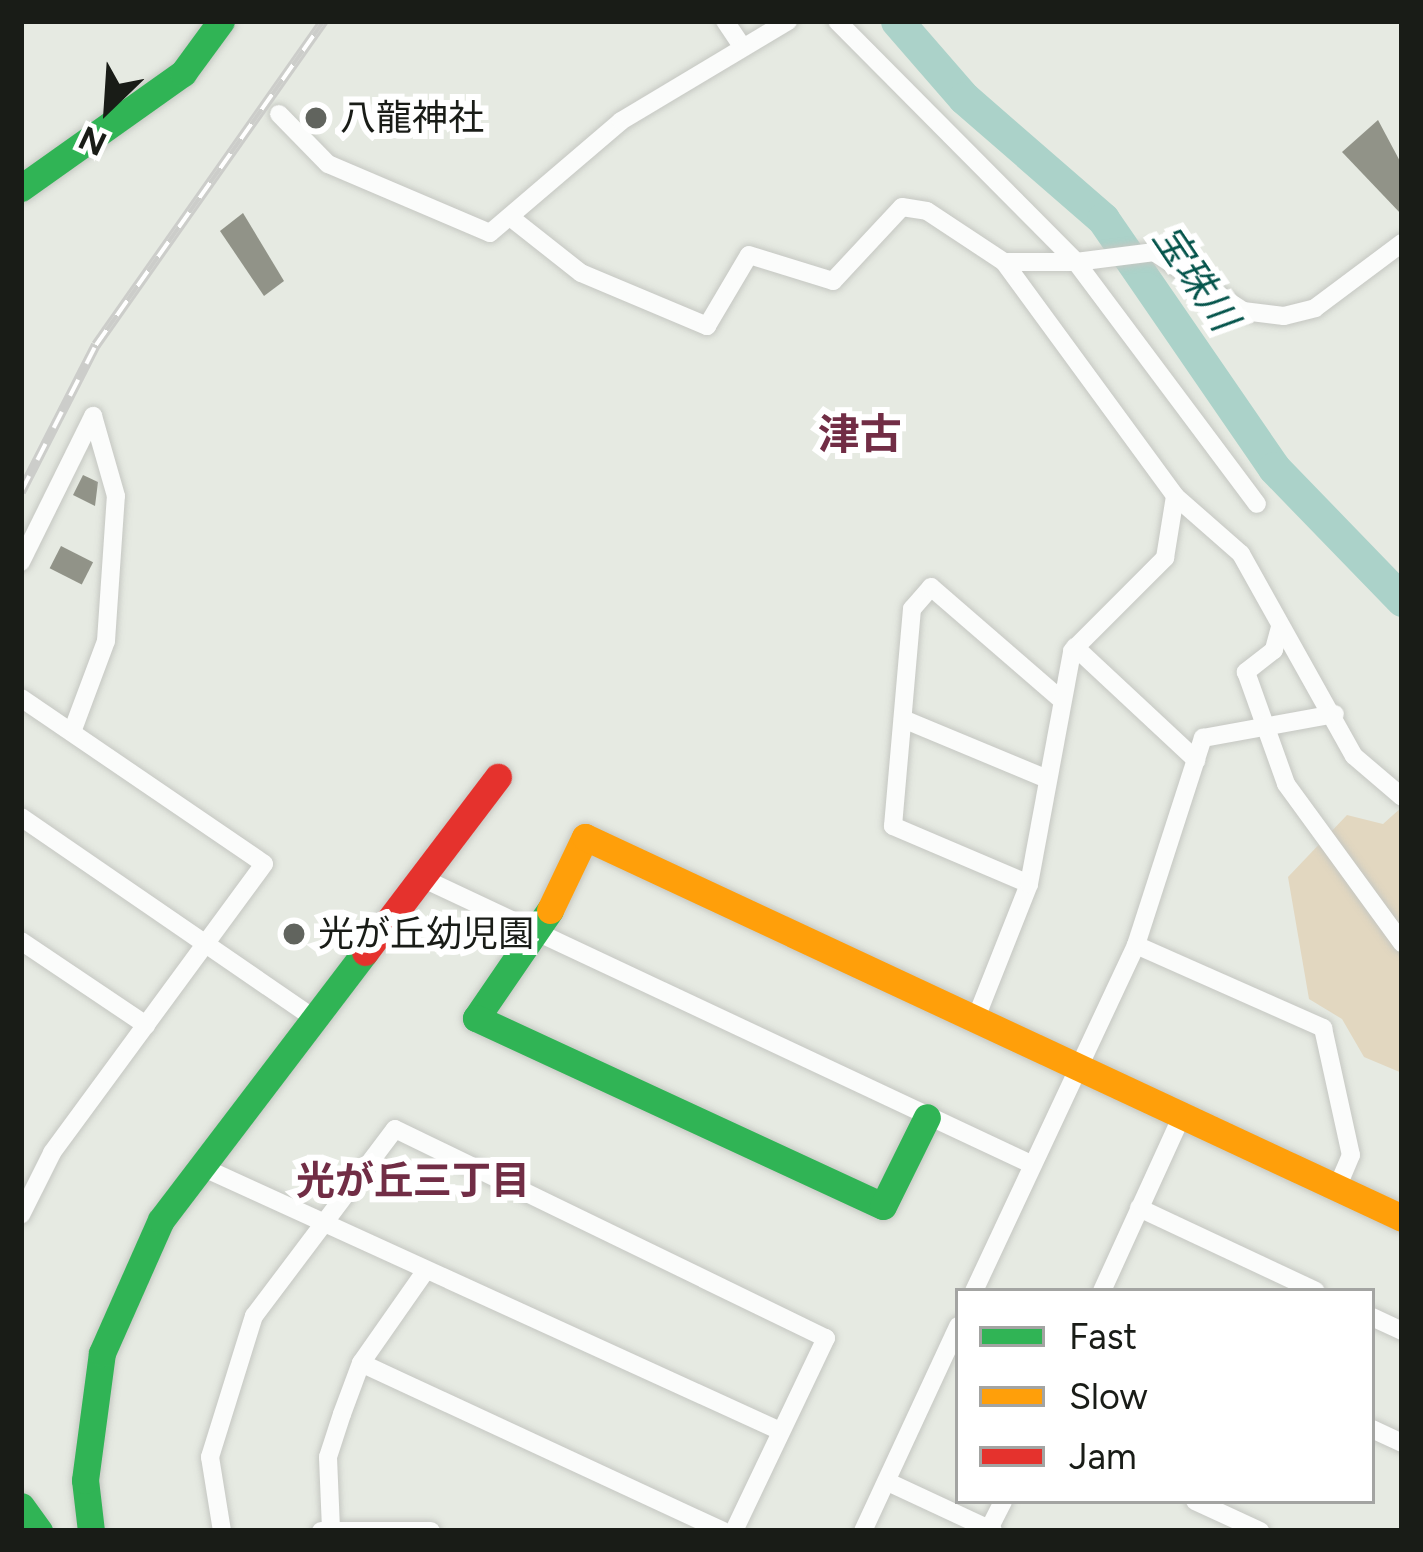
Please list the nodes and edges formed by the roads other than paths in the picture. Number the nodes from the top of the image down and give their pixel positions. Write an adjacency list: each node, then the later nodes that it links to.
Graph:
1 (221, 21): 7 (street)
2 (725, 21): 5 (street)
3 (788, 21): 5 (street)
4 (836, 21): 11 (street)
5 (739, 42): 8 (street)
6 (279, 115): 8 (street)
7 (21, 188)
8 (510, 217): 10 (street)
9 (1402, 243): 11 (street)
10 (1004, 262): 11 (street); 12 (street)
11 (1085, 262): 13 (street)
12 (1175, 496): 15 (street); 16 (street)
13 (1257, 504)
14 (21, 562): 22 (street)
15 (1280, 627): 19 (street); 21 (street)
16 (1076, 647): 18 (street); 23 (street)
17 (21, 698): 22 (street)
18 (1059, 698): 20 (street); 25 (street)
19 (1335, 714): 21 (street); 26 (street)
20 (903, 719): 25 (street); 29 (street)
21 (1265, 726): 23 (street); 33 (street)
22 (71, 732): 32 (street)
23 (1196, 760): 34 (street)
24 (498, 777): 28 (street)
25 (1047, 779): 29 (street)
26 (1402, 796)
27 (21, 817): 32 (street)
28 (422, 878): 30 (street); 36 (street)
29 (1029, 884): 35 (street)
30 (539, 932): 35 (street); 39 (street); 39 (street)
31 (21, 941): 37 (street)
32 (206, 942): 36 (street); 37 (street)
33 (1402, 943)
34 (1136, 945): 38 (street); 43 (street)
35 (976, 1018): 38 (street)
36 (315, 1019): 42 (street)
37 (146, 1025): 44 (street)
38 (1080, 1066): 40 (street); 41 (street)
39 (927, 1117): 41 (street)
40 (1180, 1118): 43 (street); 45 (street)
41 (1031, 1165): 49 (street)
42 (202, 1167): 46 (street); 61 (street)
43 (1336, 1187): 47 (street)
44 (23, 1203)
45 (1139, 1208): 50 (street); 51 (street)
46 (320, 1218): 48 (street); 54 (street); 62 (street)
47 (1402, 1218)
48 (426, 1270): 53 (street); 54 (street)
49 (975, 1288)
50 (1103, 1288)
51 (1310, 1288)
52 (955, 1333): 55 (street)
53 (361, 1363): 58 (street); 64 (street)
54 (778, 1430): 65 (street)
55 (888, 1482): 59 (street); 66 (street)
56 (1202, 1504): 67 (street)
57 (21, 1507): 60 (street)
58 (326, 1530): 63 (street)
59 (991, 1530)
60 (39, 1531)
61 (91, 1531)
62 (222, 1531)
63 (430, 1531)
64 (723, 1531)
65 (734, 1531)
66 (863, 1531)
67 (1260, 1531)

